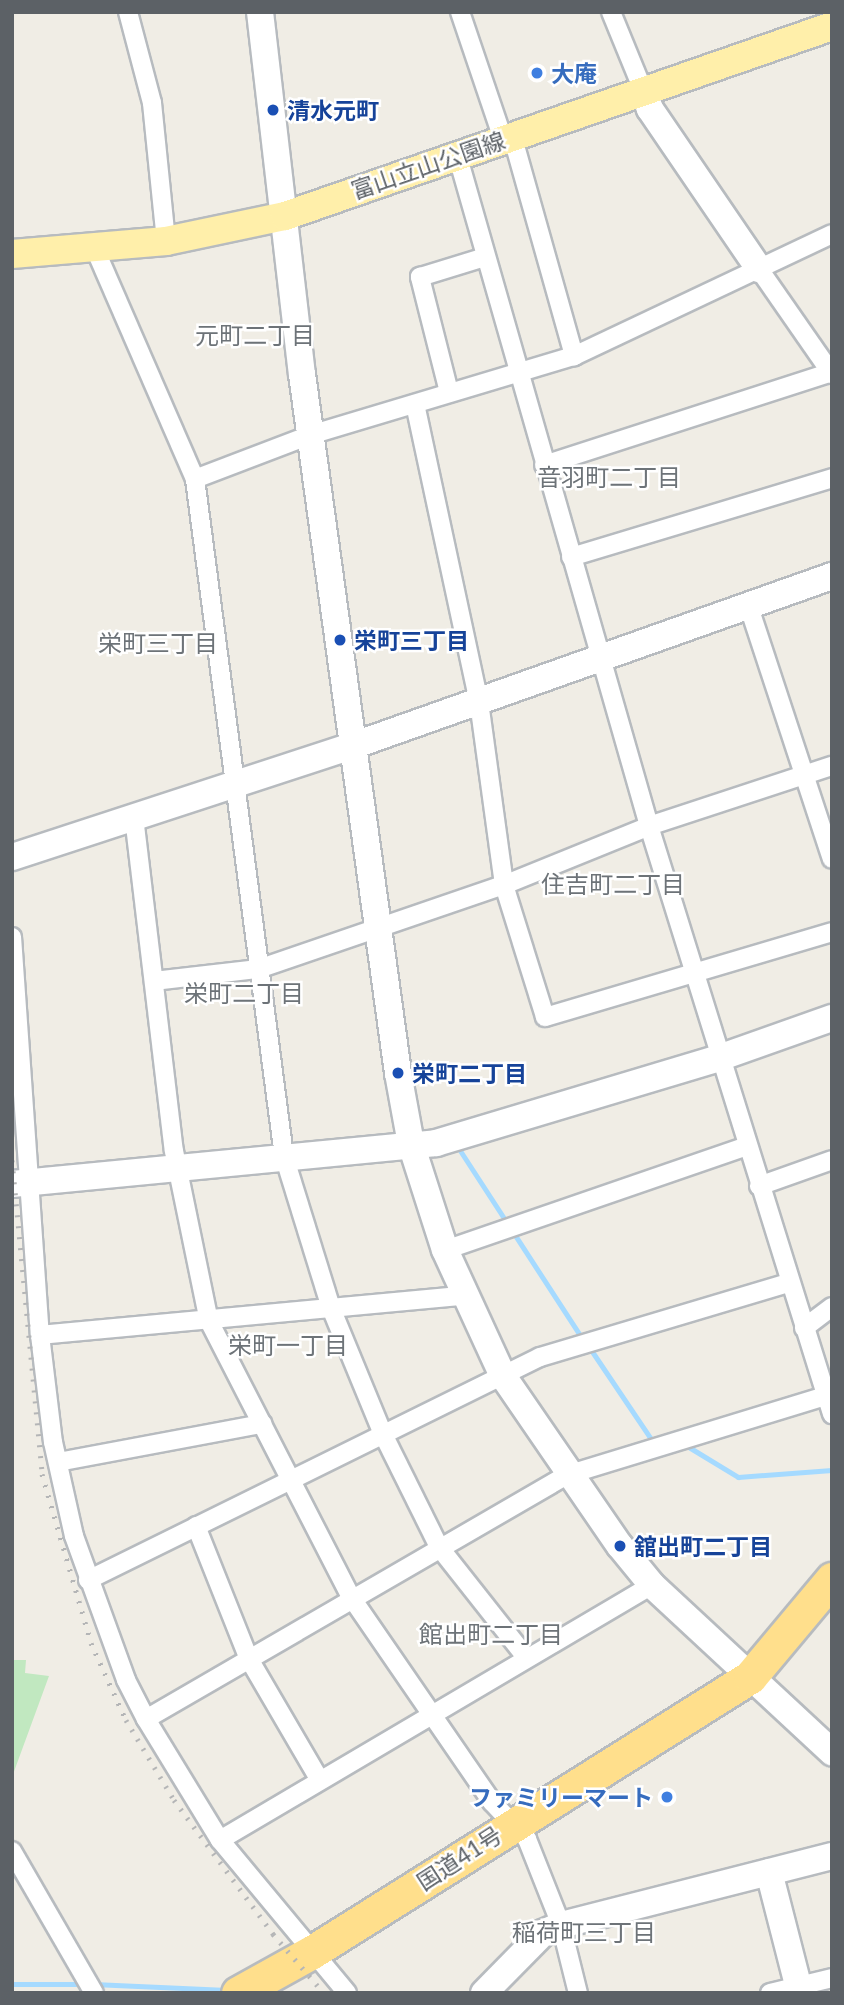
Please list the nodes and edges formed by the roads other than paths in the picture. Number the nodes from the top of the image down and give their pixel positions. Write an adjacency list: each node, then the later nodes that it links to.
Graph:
1 (128, 12): 11 (street)
2 (260, 12): 9 (street)
3 (460, 12): 7 (street)
4 (611, 12): 6 (street)
5 (832, 26): 6 (main road, 富山立山公園線)
6 (643, 90): 7 (main road, 富山立山公園線); 15 (street)
7 (508, 137): 8 (main road, 富山立山公園線); 16 (street)
8 (457, 154): 9 (main road, 富山立山公園線); 14 (street)
9 (285, 216): 11 (main road, 富山立山公園線); 21 (street)
10 (832, 234): 15 (street)
11 (166, 241): 12 (main road, 富山立山公園線)
12 (95, 250): 13 (main road, 富山立山公園線); 24 (street)
13 (12, 254)
14 (485, 257): 17 (street); 19 (street)
15 (759, 269): 16 (street); 18 (street)
16 (574, 356): 17 (street)
17 (517, 373): 19 (street); 22 (street)
18 (831, 373): 22 (street)
19 (449, 392): 20 (street)
20 (415, 404): 21 (street); 29 (street)
21 (310, 435): 24 (street); 30 (street)
22 (544, 465): 25 (street)
23 (832, 478): 25 (street)
24 (195, 479): 33 (street)
25 (571, 557): 28 (street)
26 (832, 576): 27 (street)
27 (749, 607): 28 (street); 32 (street)
28 (602, 659): 29 (street); 35 (street)
29 (479, 702): 30 (street); 38 (street)
30 (355, 746): 33 (street); 39 (street)
31 (832, 766): 32 (street)
32 (805, 775): 35 (street); 37 (street)
33 (234, 785): 34 (street); 42 (street)
34 (134, 817): 36 (street); 44 (street)
35 (649, 826): 38 (street); 43 (street)
36 (12, 857)
37 (832, 859)
38 (504, 885): 39 (street); 43 (street)
39 (379, 928): 42 (street); 47 (street)
40 (832, 932): 43 (street)
41 (12, 937): 52 (street)
42 (258, 969): 44 (street); 49 (street)
43 (694, 971): 46 (street)
44 (155, 981): 51 (street)
45 (832, 1018): 46 (street)
46 (719, 1058): 47 (street); 48 (street)
47 (411, 1144): 49 (street); 54 (street)
48 (747, 1146): 53 (street); 54 (street)
49 (284, 1156): 51 (street); 58 (street)
50 (832, 1160): 53 (street)
51 (178, 1167): 52 (street); 59 (street)
52 (21, 1183): 61 (street)
53 (759, 1186): 55 (street)
54 (445, 1250): 56 (street)
55 (789, 1283): 60 (street); 62 (street)
56 (464, 1296): 58 (street); 62 (street)
57 (832, 1307): 60 (street)
58 (331, 1308): 59 (street); 66 (street)
59 (209, 1321): 61 (street); 65 (street)
60 (804, 1328): 63 (street)
61 (40, 1335): 67 (street)
62 (503, 1376): 66 (street); 68 (street)
63 (826, 1396): 64 (street); 68 (street)
64 (832, 1414)
65 (262, 1424): 67 (street); 69 (street)
66 (383, 1434): 69 (street); 71 (street)
67 (58, 1462): 73 (street)
68 (567, 1475): 71 (street); 74 (street)
69 (290, 1480): 70 (street); 75 (street)
70 (196, 1526): 73 (street); 77 (street)
71 (439, 1547): 75 (street); 76 (street)
72 (832, 1579): 78 (highway, 国道41号)
73 (88, 1580): 80 (street)
74 (652, 1585): 76 (street); 78 (street)
75 (351, 1597): 77 (street); 79 (street)
76 (526, 1657): 79 (street)
77 (249, 1660): 80 (street); 82 (street)
78 (750, 1677): 81 (street); 83 (highway, 国道41号)
79 (430, 1714): 82 (street); 83 (street)
80 (146, 1719): 84 (street)
81 (832, 1752)
82 (319, 1779): 84 (street)
83 (514, 1823): 88 (street); 89 (highway, 国道41号)
84 (220, 1840): 89 (street)
85 (12, 1851): 92 (street)
86 (832, 1856): 87 (street)
87 (769, 1871): 88 (street); 91 (street)
88 (561, 1925): 95 (street); 96 (street)
89 (312, 1952): 93 (highway, 国道41号); 94 (street)
90 (832, 1978): 91 (street)
91 (799, 1989): 97 (street)
92 (94, 1993)
93 (238, 1993)
94 (347, 1993)
95 (484, 1993)
96 (578, 1993)
97 (770, 1993)

